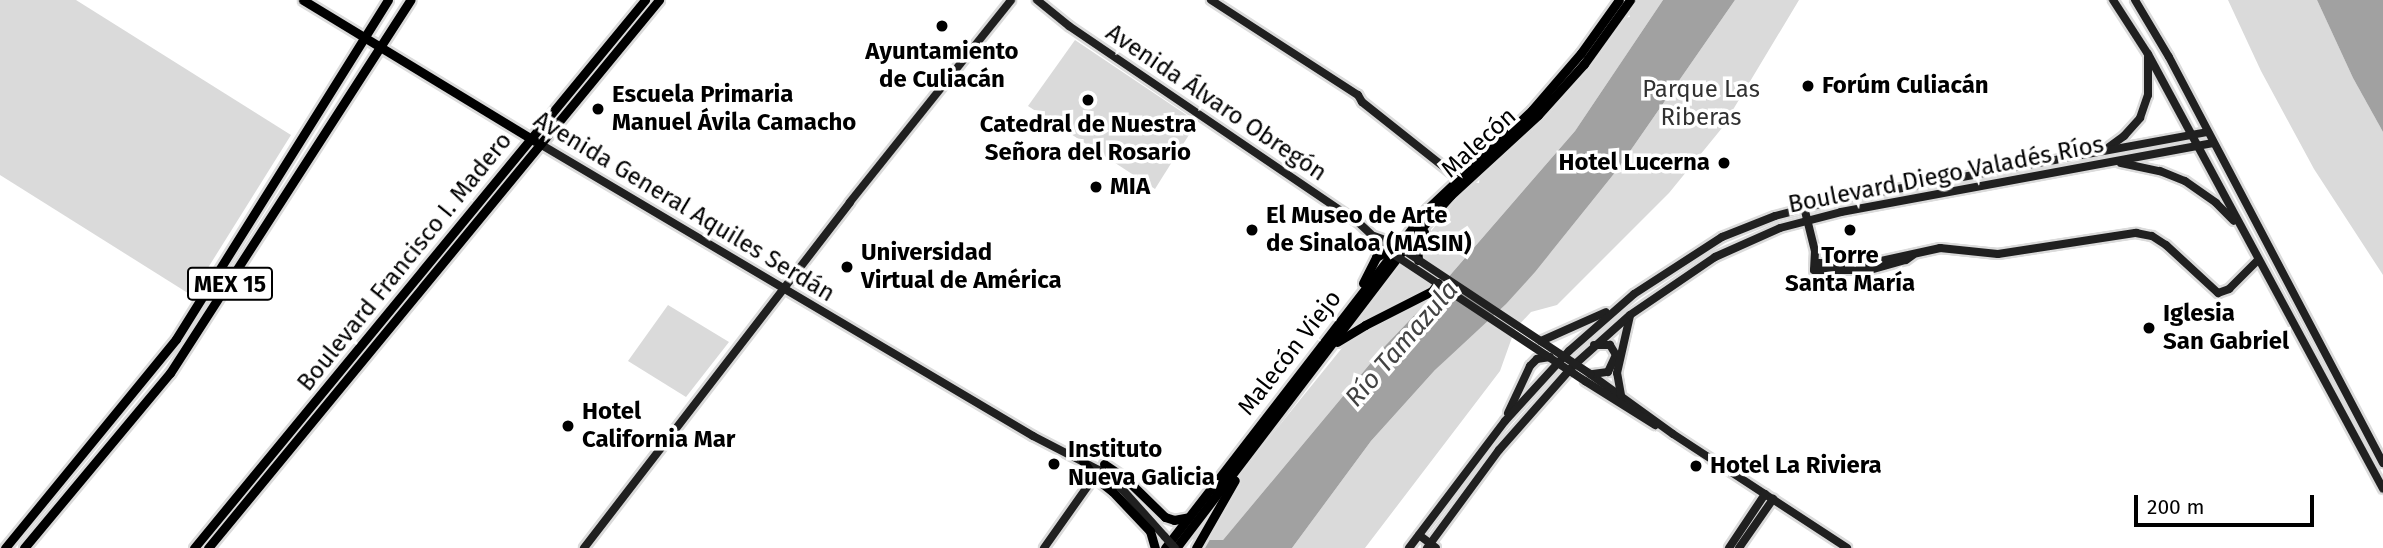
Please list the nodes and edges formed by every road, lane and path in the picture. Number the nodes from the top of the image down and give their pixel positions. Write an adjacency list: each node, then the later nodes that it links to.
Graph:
1 (303, 0): 13 (main road, Avenida General Aquiles Serdán)
2 (388, 0): 13 (main road, MEX 15)
3 (410, 0): 14 (main road, MEX 15)
4 (645, 0): 18 (main road, Boulevard Francisco I. Madero)
5 (659, 0): 20 (main road, Boulevard Francisco I. Madero)
6 (1011, 0): 33 (main road)
7 (1037, 0): 29 (main road, Avenida Álvaro Obregón)
8 (1212, 0): 24 (main road)
9 (1619, 0): 24 (main road, Malecón Viejo)
10 (1630, 0): 25 (main road, Malecón)
11 (2113, 0): 15 (main road)
12 (2135, 0): 16 (main road)
13 (364, 39): 14 (main road, Avenida General Aquiles Serdán); 55 (main road, MEX 15)
14 (379, 48): 18 (main road, Avenida General Aquiles Serdán); 56 (main road, MEX 15)
15 (2148, 54): 17 (main road); 22 (main road)
16 (2207, 132): 17 (main road, Boulevard Diego Valadés Ríos); 19 (main road)
17 (2192, 135): 21 (main road); 22 (main road, Boulevard Diego Valadés Ríos)
18 (531, 139): 20 (main road, Avenida General Aquiles Serdán); 53 (main road, Boulevard Francisco I. Madero)
19 (2212, 143): 21 (main road, Boulevard Diego Valadés Ríos); 47 (main road)
20 (540, 144): 33 (main road, Avenida General Aquiles Serdán); 58 (main road, Boulevard Francisco I. Madero)
21 (2198, 147): 23 (main road, Boulevard Diego Valadés Ríos); 28 (main road)
22 (2103, 150): 26 (main road, Boulevard Diego Valadés Ríos)
23 (2115, 162): 27 (main road, Boulevard Diego Valadés Ríos); 28 (main road)
24 (1458, 178): 34 (main road, Malecón Viejo)
25 (1442, 205): 30 (main road); 39 (main road, Malecón)
26 (1804, 208): 27 (main road); 35 (main road, Boulevard Diego Valadés Ríos)
27 (1807, 220): 31 (main road); 36 (main road, Boulevard Diego Valadés Ríos)
28 (2244, 234): 31 (main road)
29 (1390, 249): 30 (main road, Avenida Álvaro Obregón, bridge); 32 (main road, Avenida Álvaro Obregón, bridge); 34 (main road)
30 (1418, 260): 37 (main road, Avenida Álvaro Obregón, bridge)
31 (2258, 260): 49 (main road)
32 (1438, 283): 39 (main road); 40 (main road, Avenida Álvaro Obregón, bridge)
33 (785, 289): 46 (main road, Avenida General Aquiles Serdán); 59 (main road)
34 (1355, 300): 51 (main road, Malecón Viejo)
35 (1615, 308): 37 (main road); 43 (main road, Boulevard Diego Valadés Ríos)
36 (1630, 315): 38 (main road, Boulevard Diego Valadés Ríos); 42 (main road)
37 (1541, 341): 41 (main road, Avenida Álvaro Obregón, bridge)
38 (1594, 345): 41 (main road); 54 (main road, Boulevard Diego Valadés Ríos)
39 (1328, 350): 45 (main road, Malecón)
40 (1550, 357): 41 (main road, Avenida Álvaro Obregón, bridge); 43 (main road)
41 (1588, 377): 42 (main road, Avenida Álvaro Obregón); 44 (main road, Avenida Álvaro Obregón)
42 (1621, 395): 44 (main road, Avenida Álvaro Obregón)
43 (1505, 421): 52 (main road, Boulevard Diego Valadés Ríos)
44 (1673, 434): 50 (main road, Avenida Álvaro Obregón)
45 (1247, 456): 63 (main road, Malecón); 64 (main road)
46 (1083, 461): 48 (main road)
47 (2383, 463)
48 (1099, 470): 51 (main road); 60 (main road); 61 (main road); 63 (main road, bridge)
49 (2383, 489)
50 (1769, 496): 66 (main road); 67 (main road); 68 (main road, Avenida Álvaro Obregón)
51 (1189, 517): 62 (main road, Malecón Viejo)
52 (1419, 535): 54 (main road); 65 (main road, Boulevard Diego Valadés Ríos)
53 (197, 544): 57 (main road)
54 (1431, 546)
55 (5, 548)
56 (24, 548)
57 (186, 548)
58 (208, 548)
59 (584, 548)
60 (1044, 548)
61 (1156, 548)
62 (1165, 548)
63 (1176, 548)
64 (1196, 548)
65 (1409, 548)
66 (1730, 548)
67 (1739, 548)
68 (1847, 548)

